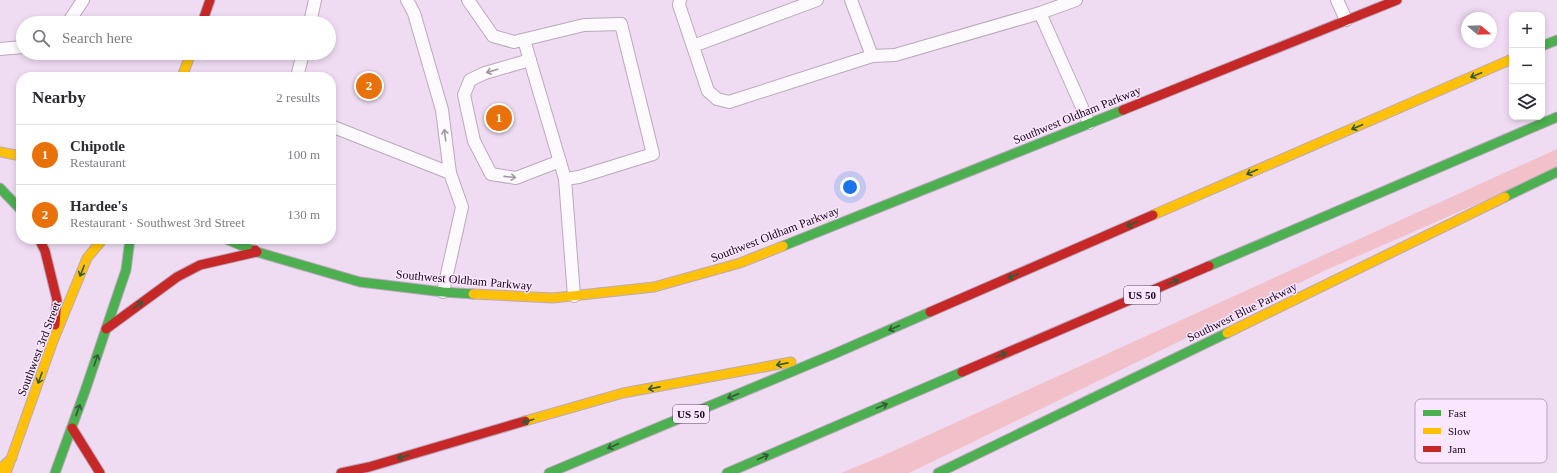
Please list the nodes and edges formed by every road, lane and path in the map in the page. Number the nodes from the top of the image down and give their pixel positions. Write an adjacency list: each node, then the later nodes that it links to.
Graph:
1 (83, 0): 13 (lane)
2 (210, 0): 14 (main road)
3 (315, 0): 15 (lane)
4 (407, 0): 37 (lane, one-way to 4)
5 (468, 0): 17 (lane)
6 (680, 0): 20 (lane)
7 (817, 0): 20 (lane)
8 (851, 0): 23 (lane)
9 (1076, 0): 12 (lane)
10 (1337, 0): 16 (lane)
11 (1397, 0): 16 (main road, Southwest Oldham Parkway)
12 (1040, 13): 23 (lane); 31 (lane)
13 (73, 16)
14 (204, 16)
15 (312, 16)
16 (1346, 20): 31 (main road, Southwest Oldham Parkway)
17 (524, 40): 26 (lane); 38 (lane)
18 (1557, 40): 19 (main road)
19 (1545, 45)
20 (693, 46): 23 (lane)
21 (16, 48): 22 (lane)
22 (0, 49)
23 (872, 56)
24 (188, 60): 28 (main road)
25 (301, 60): 29 (lane)
26 (530, 60): 35 (lane); 35 (lane, one-way to 35)
27 (1509, 60): 51 (main road, US 50, one-way to 51)
28 (184, 72)
29 (298, 72)
30 (1557, 118): 53 (main road, US 50, one-way to 30)
31 (1089, 123): 48 (main road, Southwest Oldham Parkway)
32 (336, 128): 37 (lane)
33 (0, 152): 34 (main road)
34 (16, 155)
35 (560, 161): 38 (lane)
36 (1557, 172): 63 (main road, Southwest Blue Parkway)
37 (450, 174): 47 (lane)
38 (565, 179): 48 (lane)
39 (0, 188): 40 (main road)
40 (16, 205)
41 (41, 244): 50 (main road)
42 (99, 244): 50 (main road, Southwest 3rd Street, one-way to 50)
43 (129, 244): 49 (main road)
44 (238, 244): 46 (main road, Southwest Oldham Parkway)
45 (250, 244): 46 (main road)
46 (257, 252): 47 (main road, Southwest Oldham Parkway); 49 (main road, one-way to 46)
47 (443, 292): 48 (main road, Southwest Oldham Parkway)
48 (574, 296)
49 (106, 329): 52 (main road, one-way to 49)
50 (53, 341): 54 (main road, Southwest 3rd Street, one-way to 54)
51 (834, 354): 60 (main road, one-way to 60); 61 (main road, US 50, one-way to 61)
52 (72, 428): 58 (main road); 59 (main road)
53 (786, 447): 55 (main road); 62 (main road, US 50, one-way to 53)
54 (12, 458): 56 (main road); 57 (main road, Southwest 3rd Street)
55 (772, 462)
56 (0, 469)
57 (6, 473)
58 (55, 473)
59 (100, 473)
60 (341, 473)
61 (549, 473)
62 (727, 473)
63 (938, 473)

